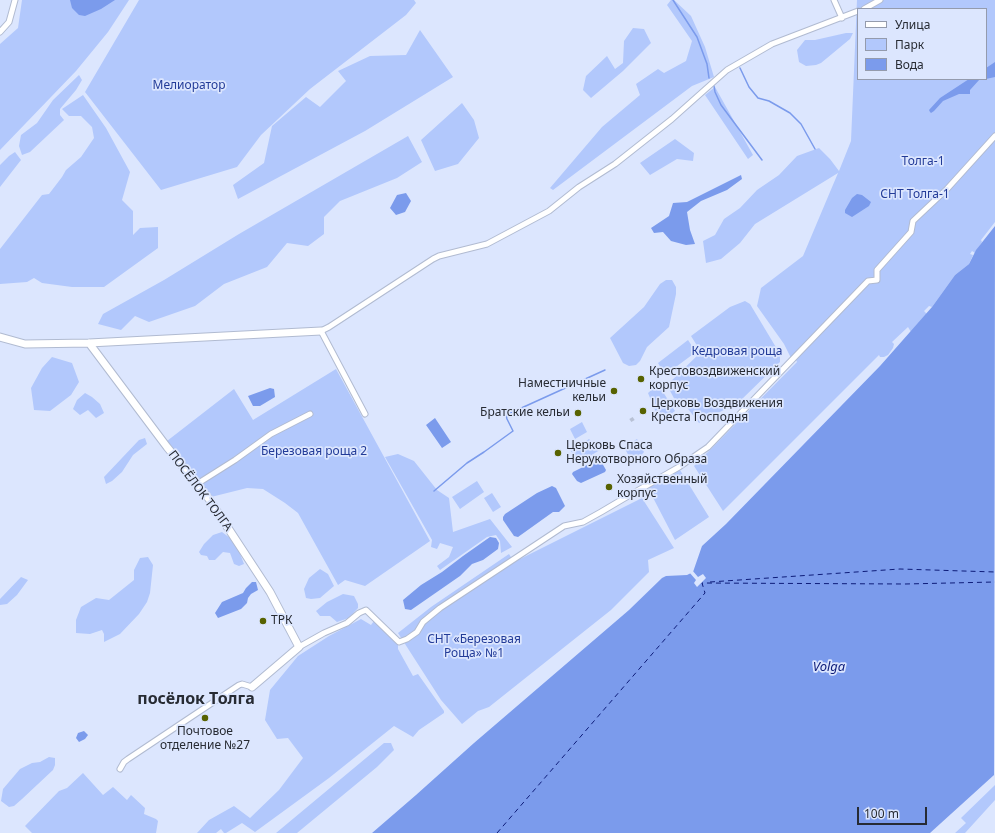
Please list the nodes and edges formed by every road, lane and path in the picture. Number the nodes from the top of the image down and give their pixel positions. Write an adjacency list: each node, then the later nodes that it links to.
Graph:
1 (15, 0): 7 (street)
2 (834, 0): 6 (street)
3 (880, 0): 4 (street)
4 (866, 8)
5 (857, 11): 6 (street)
6 (842, 18): 9 (street)
7 (0, 32)
8 (995, 136): 15 (street)
9 (321, 331): 11 (street); 13 (street)
10 (0, 337): 11 (street)
11 (88, 343): 14 (street, ПОСЁЛОК ТОЛГА)
12 (310, 414): 14 (street)
13 (365, 414)
14 (197, 484): 15 (street, ПОСЁЛОК ТОЛГА)
15 (299, 646): 16 (street)
16 (252, 687): 17 (street)
17 (120, 769)

